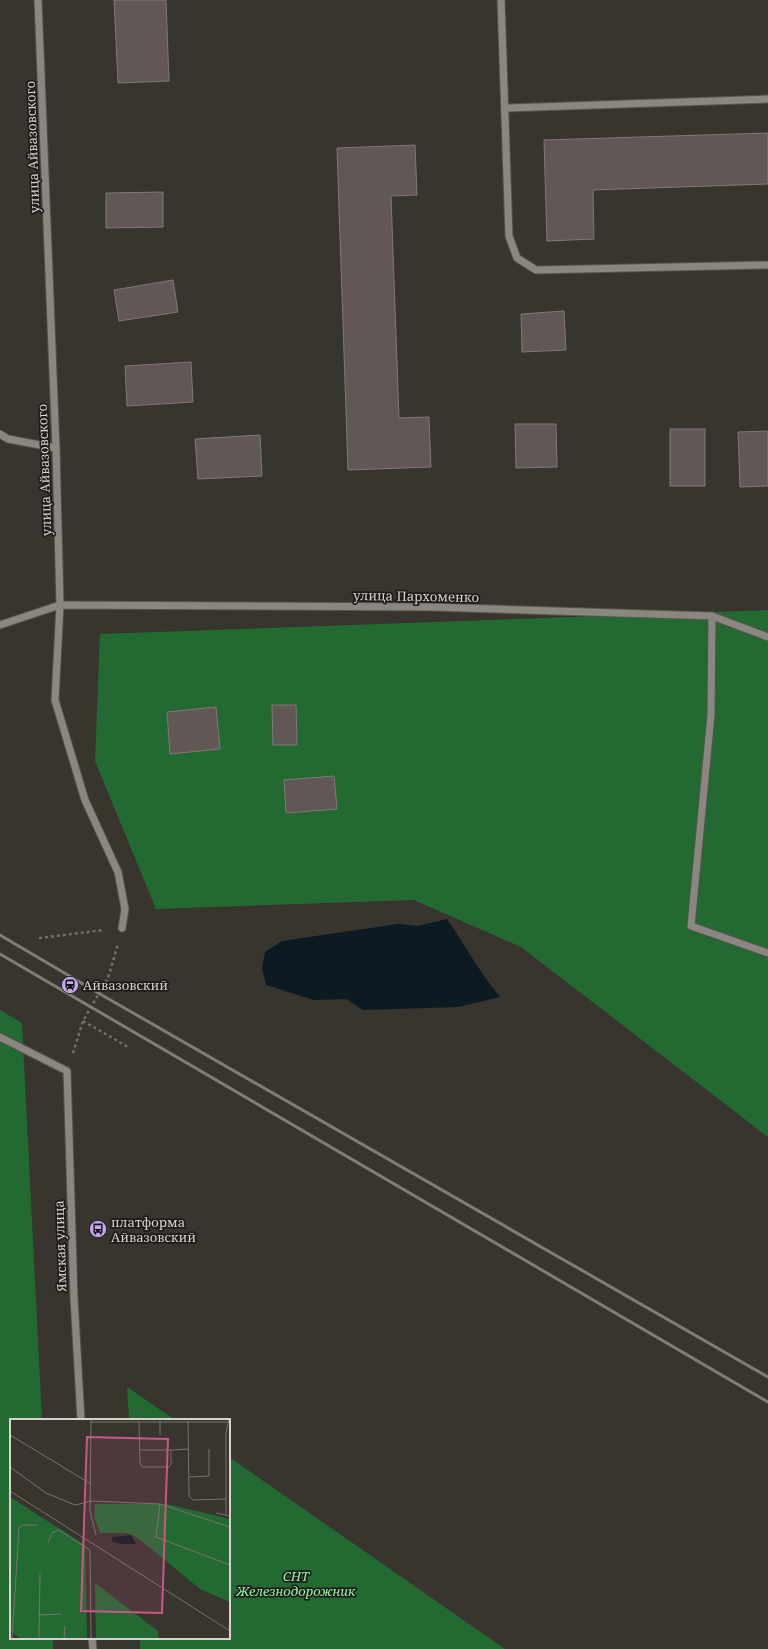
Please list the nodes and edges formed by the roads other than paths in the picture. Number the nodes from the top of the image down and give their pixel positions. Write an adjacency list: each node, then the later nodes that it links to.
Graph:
1 (38, 0): 7 (street, улица Айвазовского)
2 (501, 0): 4 (street)
3 (768, 99): 4 (street)
4 (506, 108): 5 (street)
5 (768, 265)
6 (0, 434): 7 (street)
7 (56, 448): 8 (street, улица Айвазовского)
8 (60, 605): 9 (street, улица Пархоменко); 10 (street, улица Пархоменко); 12 (street, улица Айвазовского)
9 (712, 616): 11 (street, улица Пархоменко); 13 (street)
10 (0, 625)
11 (768, 637)
12 (122, 928)
13 (768, 952)
14 (0, 1036): 15 (street, Ямская улица)
15 (81, 1419)
16 (92, 1639): 17 (street)
17 (93, 1649)

